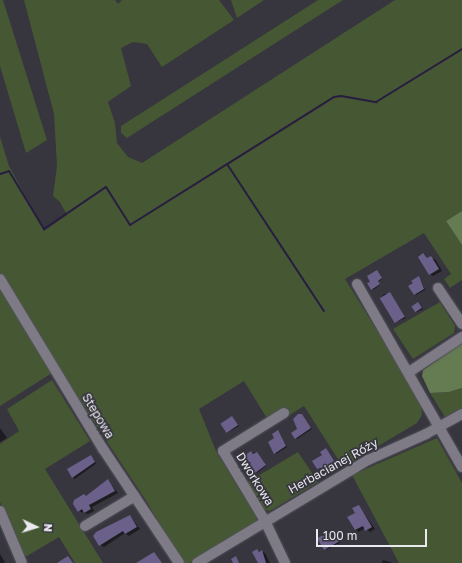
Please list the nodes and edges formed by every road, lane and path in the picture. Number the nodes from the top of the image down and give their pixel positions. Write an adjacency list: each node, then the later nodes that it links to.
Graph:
1 (0, 279): 11 (street, Stepowa)
2 (357, 284): 6 (street)
3 (438, 288): 4 (street)
4 (462, 324)
5 (462, 337): 6 (street)
6 (409, 372): 9 (street)
7 (284, 413): 13 (street, Dworkowa)
8 (462, 414): 9 (street, Herbacianej Róży)
9 (440, 427): 10 (street); 13 (street, Herbacianej Róży)
10 (462, 467)
11 (134, 496): 14 (street); 16 (street, Stepowa)
12 (0, 511): 15 (street)
13 (265, 520): 17 (street, Herbacianej Róży); 18 (street, Dworkowa)
14 (85, 526)
15 (22, 563)
16 (180, 563)
17 (196, 563)
18 (285, 563)

